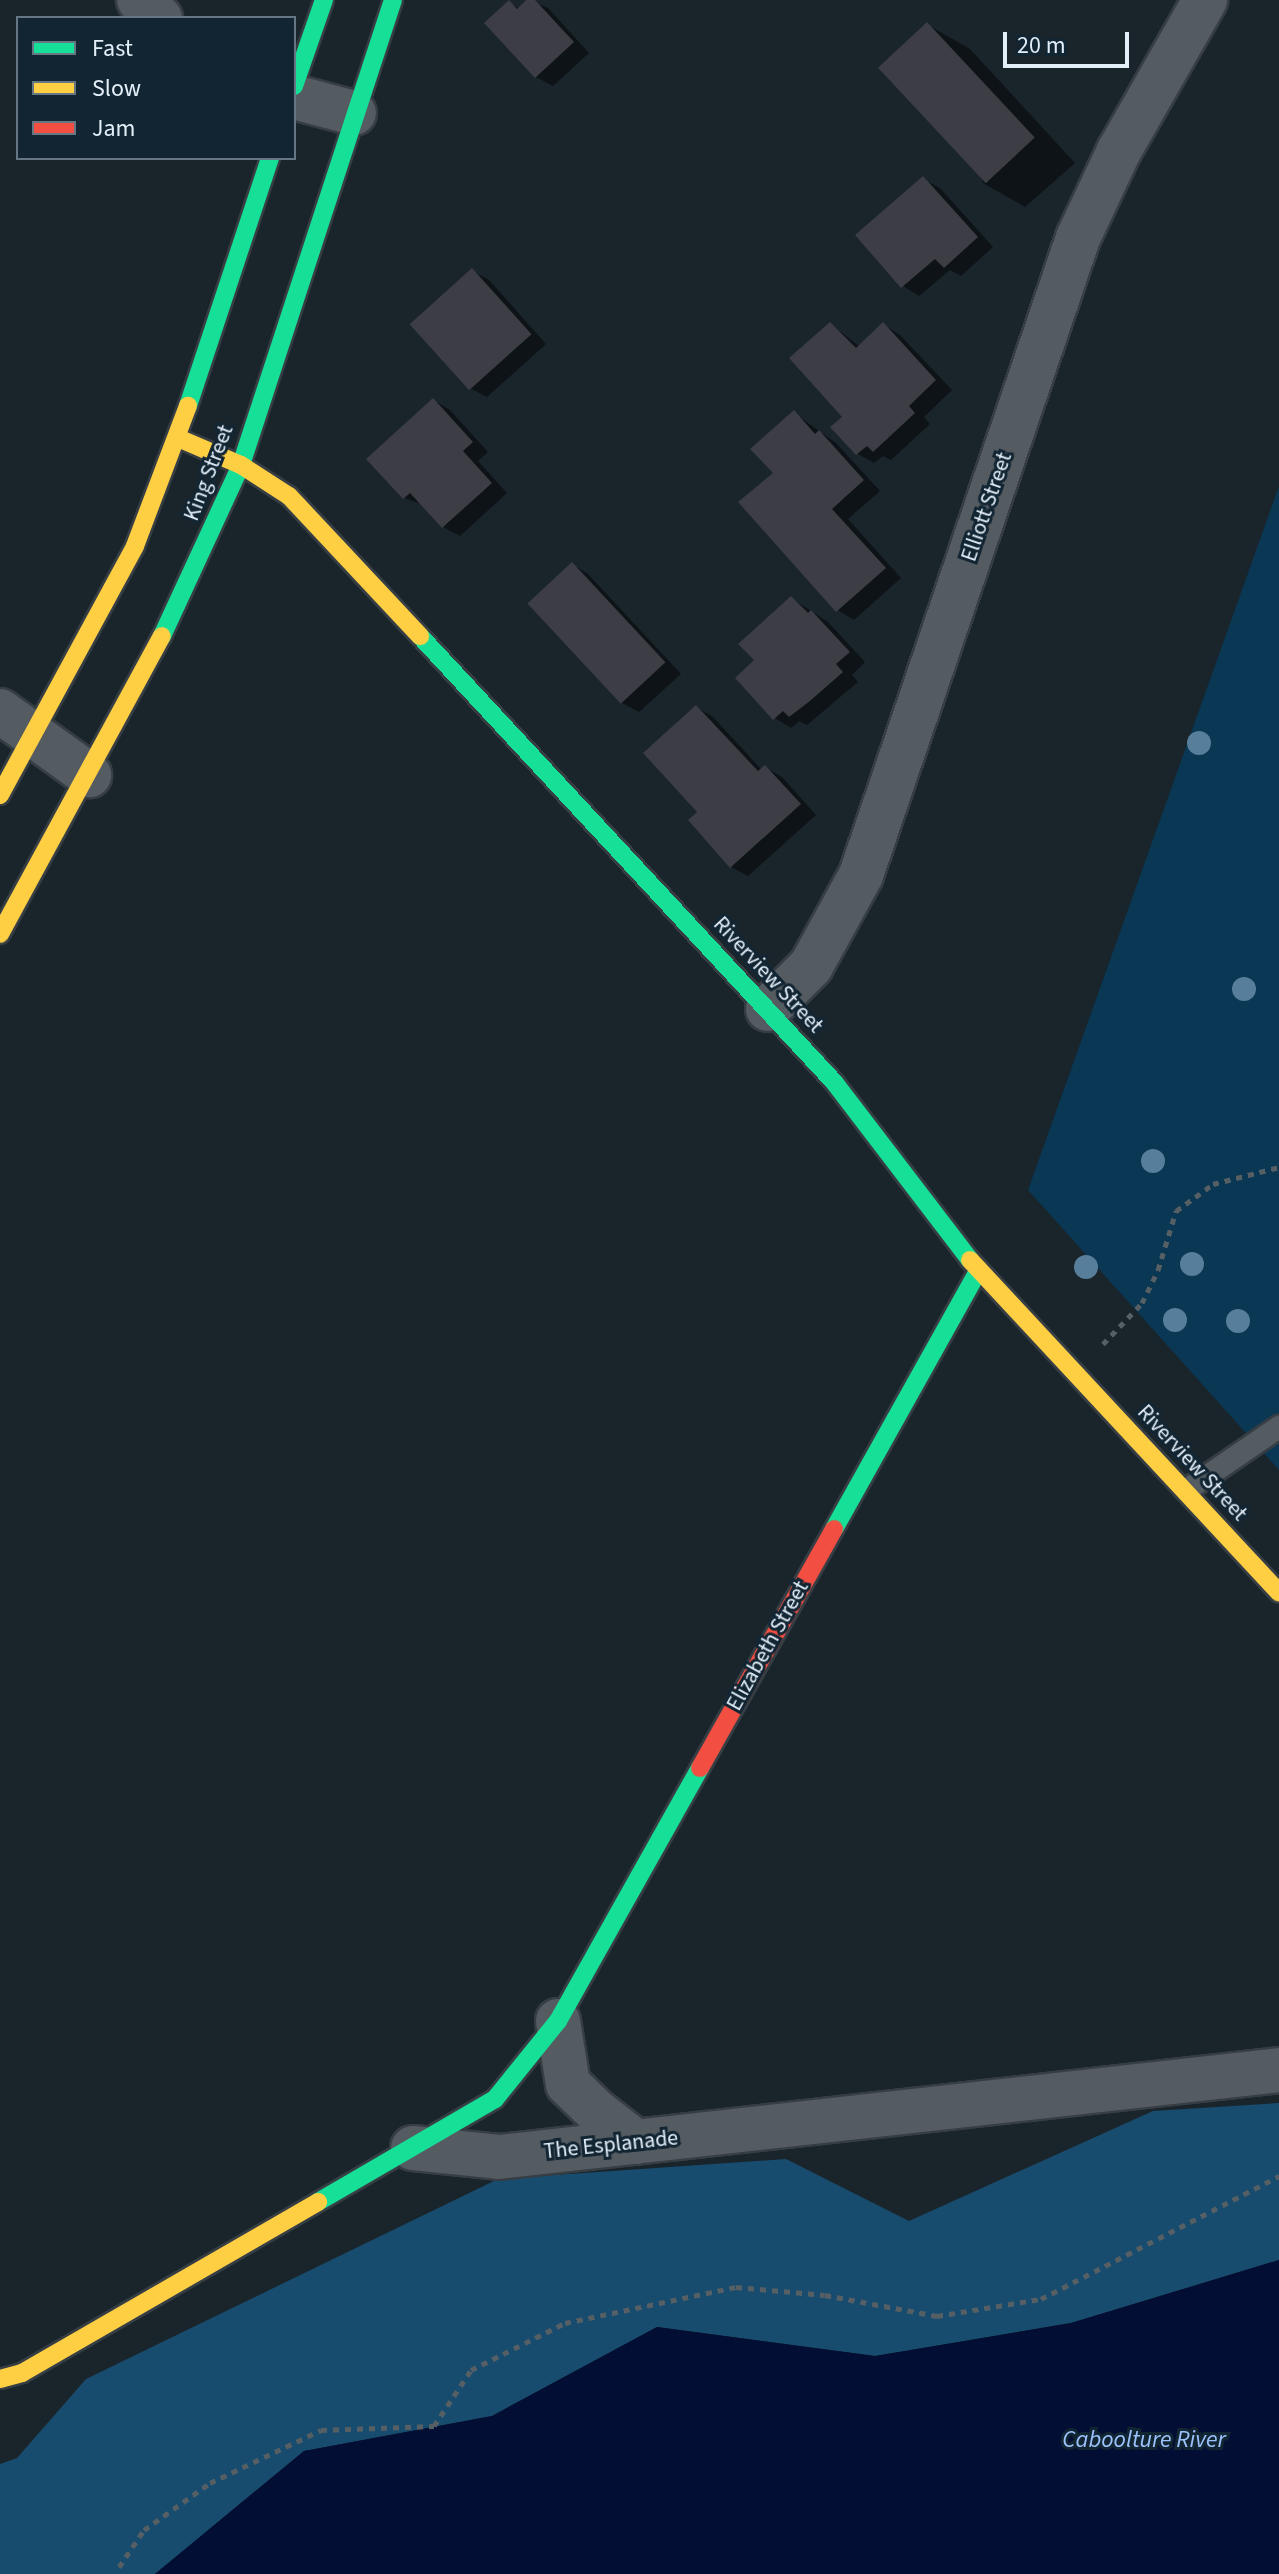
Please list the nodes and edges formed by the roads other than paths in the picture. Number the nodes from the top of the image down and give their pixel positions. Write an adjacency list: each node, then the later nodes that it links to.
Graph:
1 (139, 0): 5 (street)
2 (324, 0): 6 (street)
3 (393, 0): 8 (street, King Street)
4 (1205, 0): 16 (street, Elliott Street)
5 (158, 16)
6 (296, 80)
7 (296, 98): 8 (street)
8 (354, 113): 11 (street, King Street)
9 (269, 160): 10 (street, King Street)
10 (178, 438): 11 (street, Riverview Street); 12 (street, King Street)
11 (241, 465): 13 (street, King Street); 16 (street, Riverview Street)
12 (17, 722): 13 (street); 14 (street, King Street)
13 (89, 775): 15 (street, King Street)
14 (0, 795)
15 (0, 934)
16 (768, 1009): 17 (street, Riverview Street)
17 (978, 1271): 19 (street, Riverview Street); 21 (street, Elizabeth Street)
18 (1279, 1427): 19 (lane)
19 (1187, 1490): 20 (street, Riverview Street)
20 (1279, 1593)
21 (558, 2021): 23 (street); 24 (street, Elizabeth Street)
22 (1279, 2070): 23 (street, The Esplanade)
23 (636, 2142): 24 (street, The Esplanade)
24 (413, 2148): 25 (street)
25 (0, 2379)

